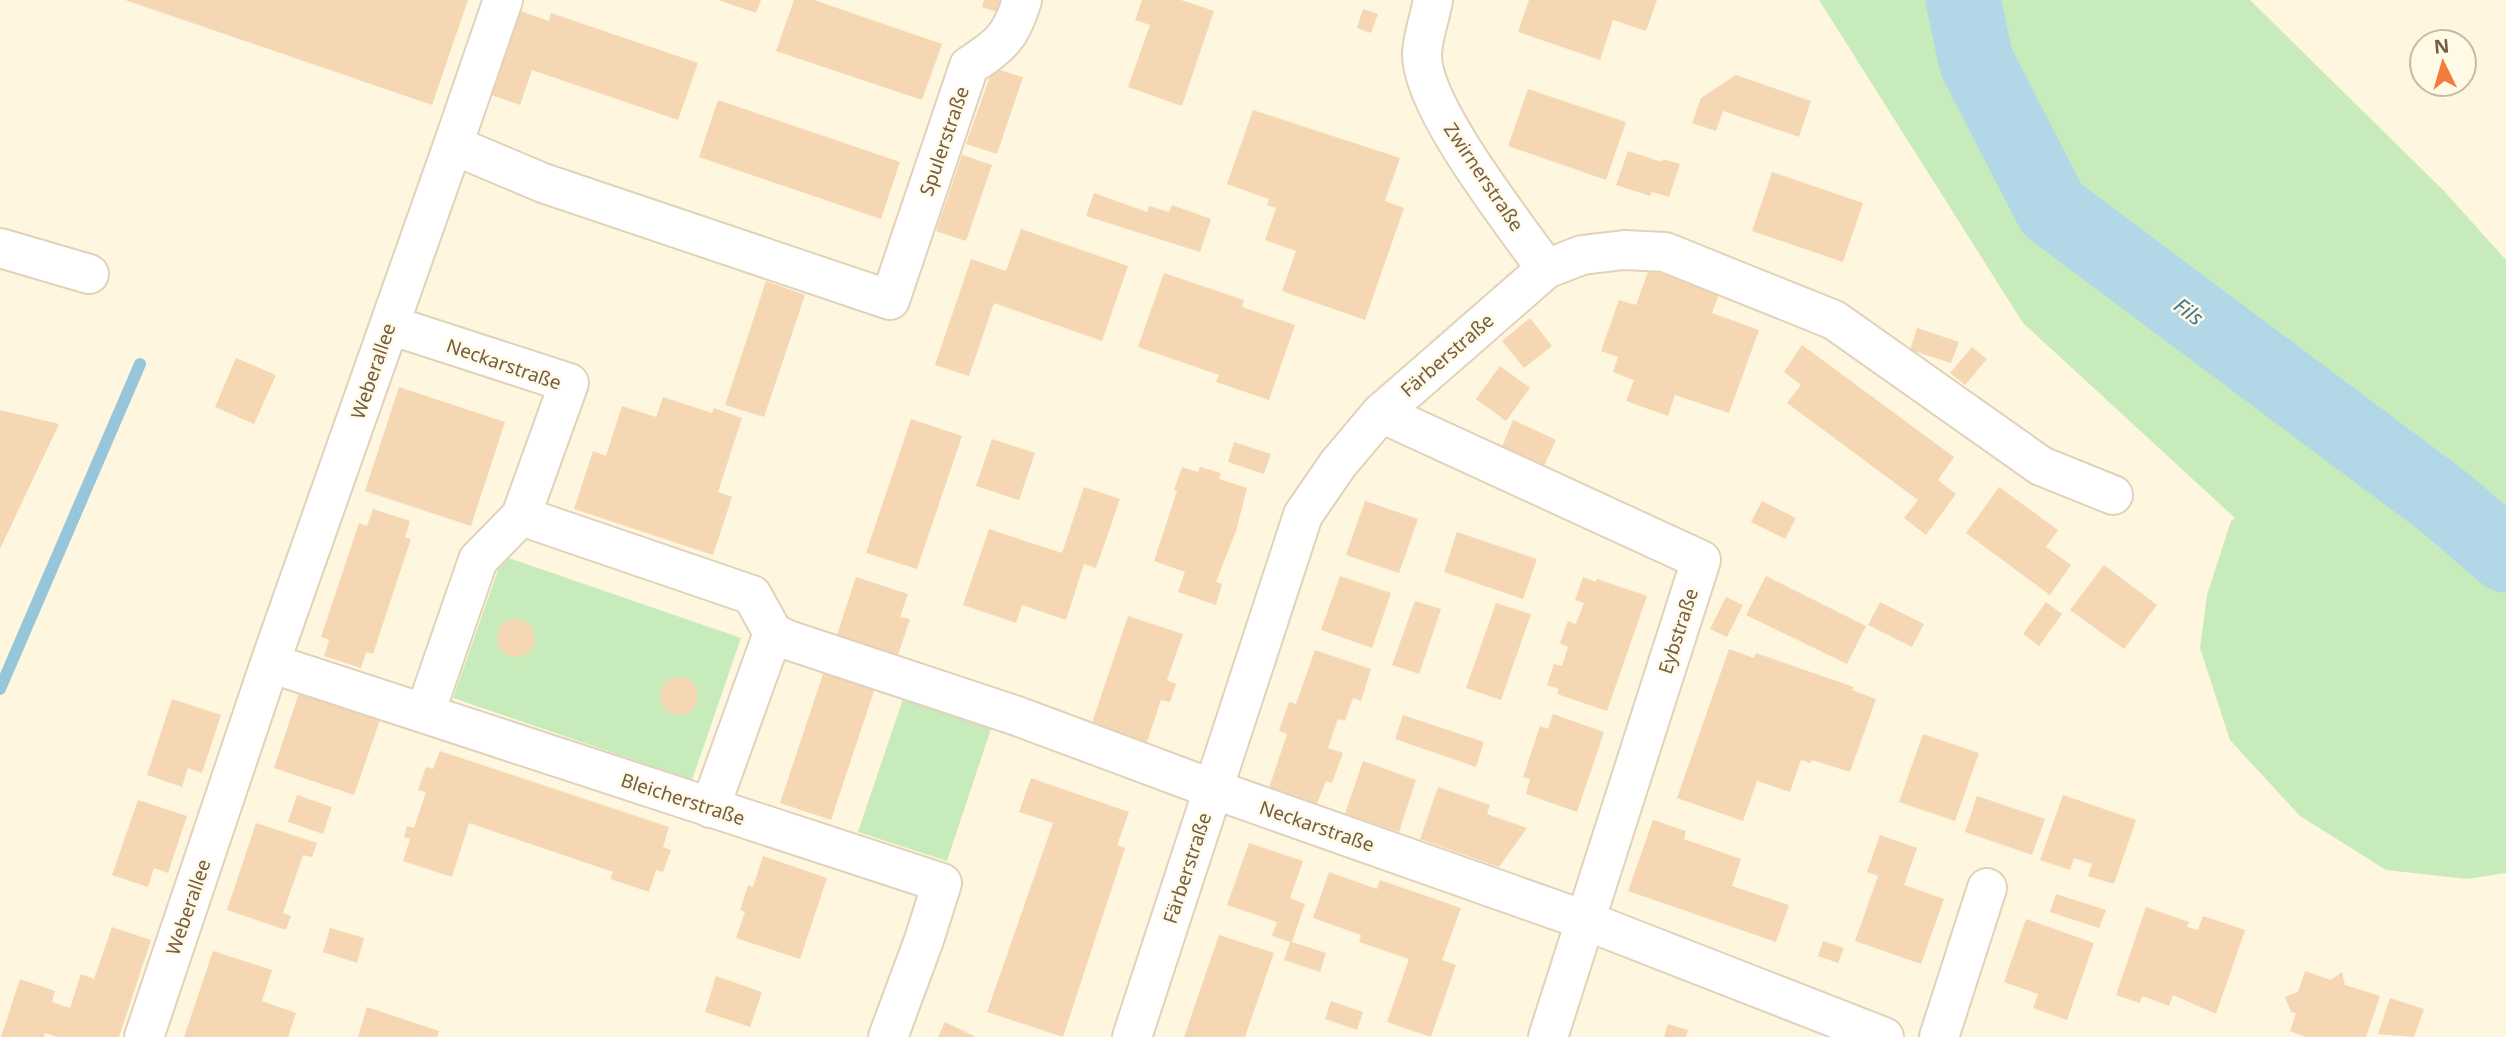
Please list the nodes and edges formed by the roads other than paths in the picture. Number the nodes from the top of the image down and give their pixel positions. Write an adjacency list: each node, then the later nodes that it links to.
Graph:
1 (503, 0): 4 (street, Weberallee)
2 (1022, 0): 4 (street, Spulerstraße)
3 (1433, 0): 6 (street, Zwirnerstraße)
4 (453, 145): 8 (street, Weberallee)
5 (0, 248): 7 (street)
6 (1546, 269): 9 (street, Färberstraße); 10 (street, Färberstraße)
7 (89, 274)
8 (390, 325): 11 (street, Neckarstraße); 13 (street, Weberallee)
9 (1381, 413): 15 (street, Färberstraße); 18 (street, Eybstraße)
10 (2113, 495)
11 (521, 516): 12 (street); 14 (street, Neckarstraße)
12 (773, 633): 15 (street, Neckarstraße); 16 (street)
13 (270, 663): 14 (street, Bleicherstraße); 20 (street, Weberallee)
14 (425, 713): 16 (street, Bleicherstraße)
15 (1213, 789): 18 (street, Neckarstraße); 22 (street, Färberstraße)
16 (710, 808): 21 (street, Bleicherstraße)
17 (1987, 888): 24 (street)
18 (1584, 920): 19 (street, Neckarstraße); 23 (street, Eybstraße)
19 (1866, 1034)
20 (144, 1037)
21 (888, 1037)
22 (1132, 1037)
23 (1548, 1037)
24 (1939, 1037)

